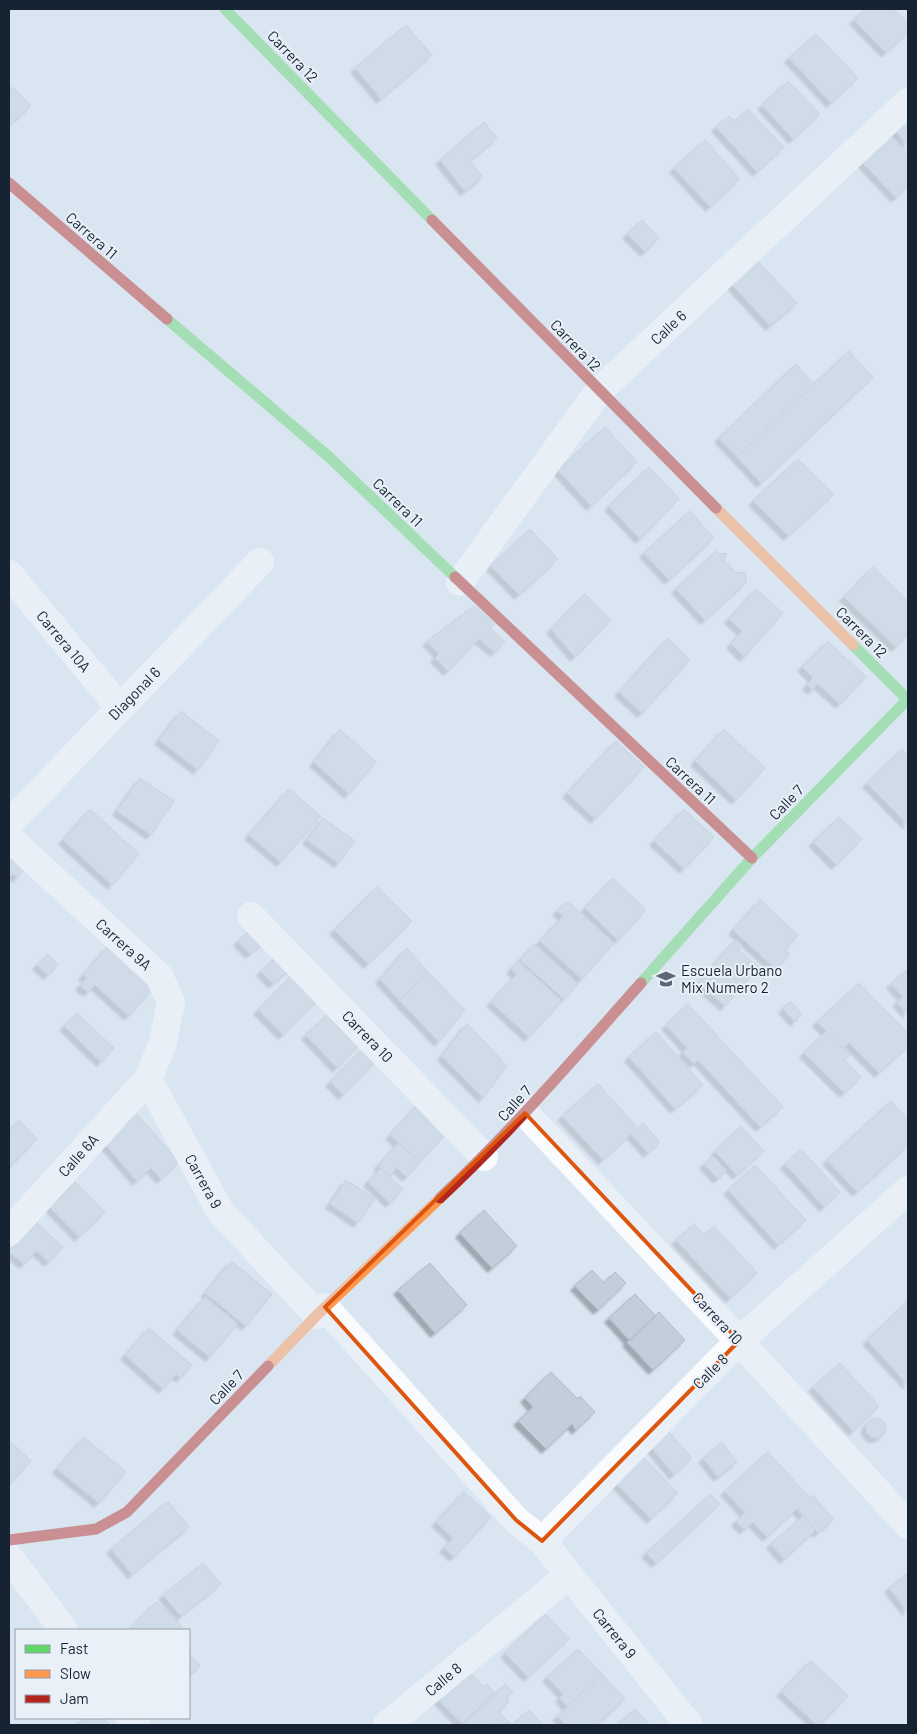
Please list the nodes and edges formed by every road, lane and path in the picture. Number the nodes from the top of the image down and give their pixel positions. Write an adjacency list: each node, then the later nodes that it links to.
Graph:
1 (225, 9): 4 (street, Carrera 12)
2 (908, 102): 4 (street, Calle 6)
3 (9, 182): 7 (street, Carrera 11)
4 (599, 391): 7 (street, Calle 6); 8 (street, Carrera 12)
5 (260, 562): 9 (street, Diagonal 6)
6 (9, 574): 9 (street, Carrera 10A)
7 (460, 582): 12 (street, Carrera 11)
8 (908, 700): 12 (street, Calle 7)
9 (120, 708): 10 (street, Diagonal 6)
10 (9, 824)
11 (9, 838): 14 (street, Carrera 9A)
12 (752, 858): 15 (street, Calle 7)
13 (251, 916): 16 (street, Carrera 10)
14 (148, 1079): 18 (street, Calle 6A); 19 (street, Carrera 9)
15 (525, 1113): 16 (street, Calle 7); 20 (street, Carrera 10)
16 (484, 1157): 19 (street, Calle 7)
17 (908, 1190): 20 (street, Calle 8)
18 (9, 1232)
19 (321, 1311): 22 (street, Calle 7); 23 (street, Carrera 9)
20 (740, 1341): 21 (street, Carrera 10); 23 (street, Calle 8)
21 (908, 1525)
22 (9, 1540)
23 (542, 1541): 25 (street, Carrera 9)
24 (9, 1557): 26 (street)
25 (569, 1575): 27 (street, Calle 8); 28 (street, Carrera 9)
26 (63, 1629)
27 (404, 1720)
28 (689, 1725)

